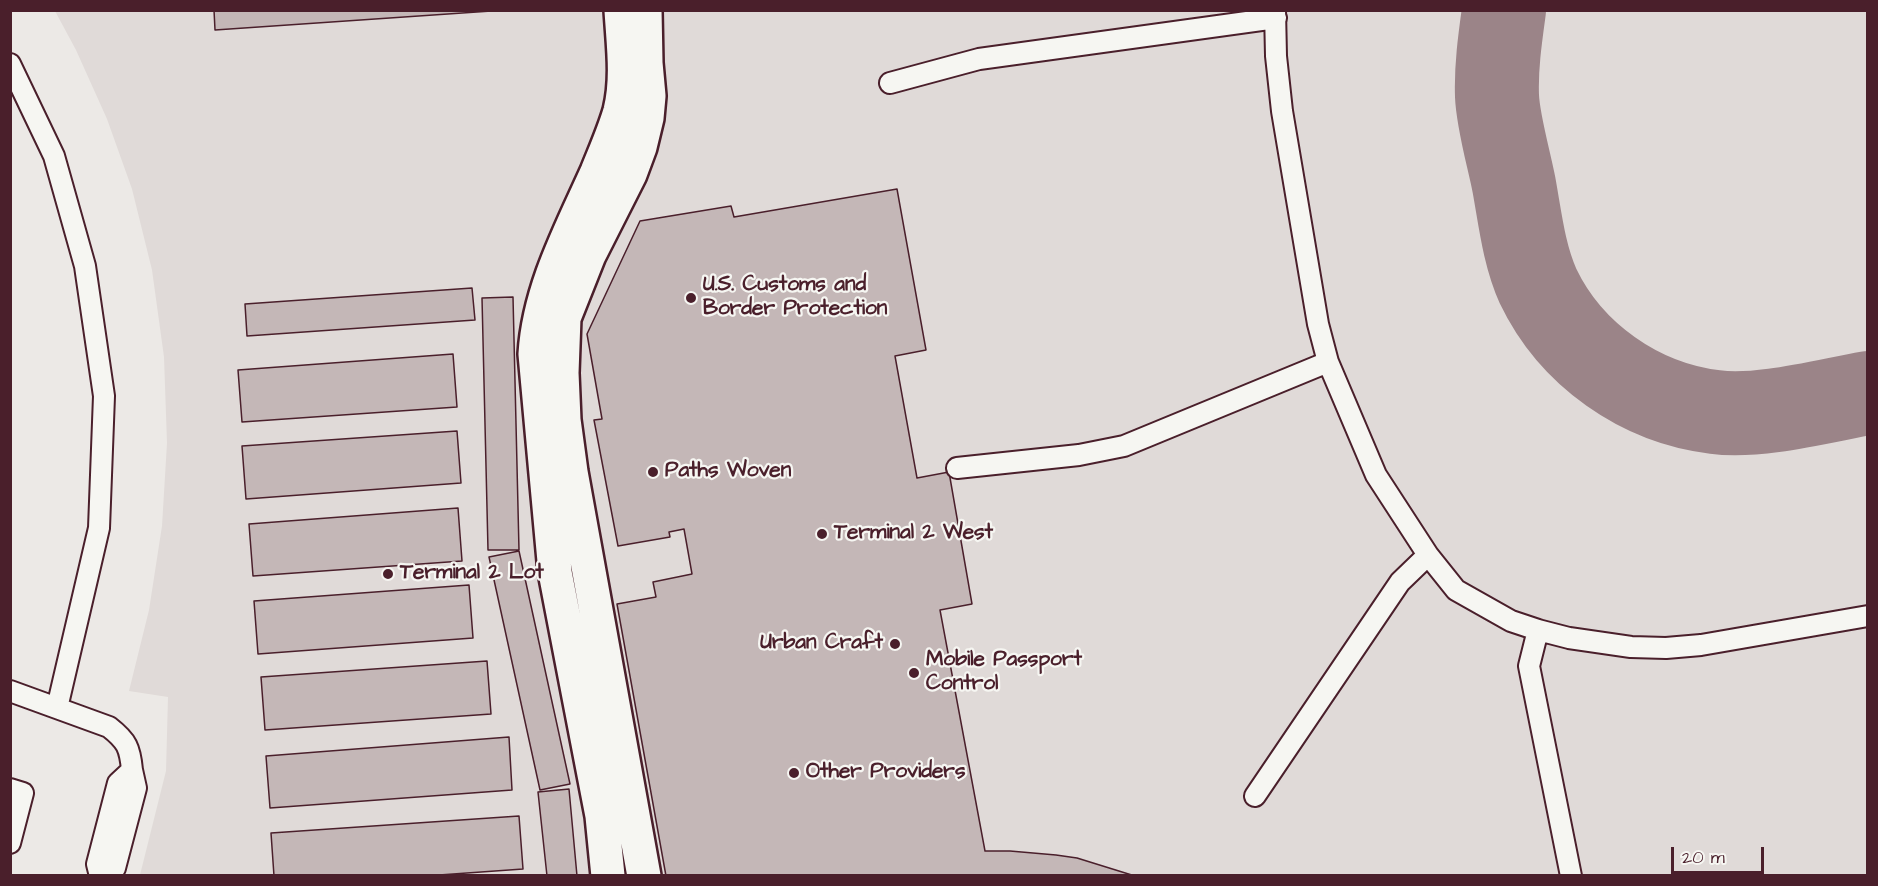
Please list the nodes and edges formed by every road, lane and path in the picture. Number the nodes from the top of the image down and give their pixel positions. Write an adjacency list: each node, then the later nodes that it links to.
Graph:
1 (621, 10): 19 (main road)
2 (645, 10): 20 (main road)
3 (1275, 14): 5 (lane); 6 (lane)
4 (10, 64): 12 (lane)
5 (890, 83)
6 (1328, 362): 7 (lane); 8 (lane)
7 (957, 468)
8 (1428, 555): 10 (lane); 15 (lane)
9 (1868, 616): 10 (lane)
10 (1538, 630): 21 (lane)
11 (10, 691): 12 (lane)
12 (57, 708): 13 (lane)
13 (132, 770): 17 (lane); 18 (lane)
14 (10, 789): 16 (lane)
15 (1255, 796)
16 (10, 843)
17 (100, 876)
18 (110, 876)
19 (608, 876)
20 (644, 876)
21 (1571, 876)

